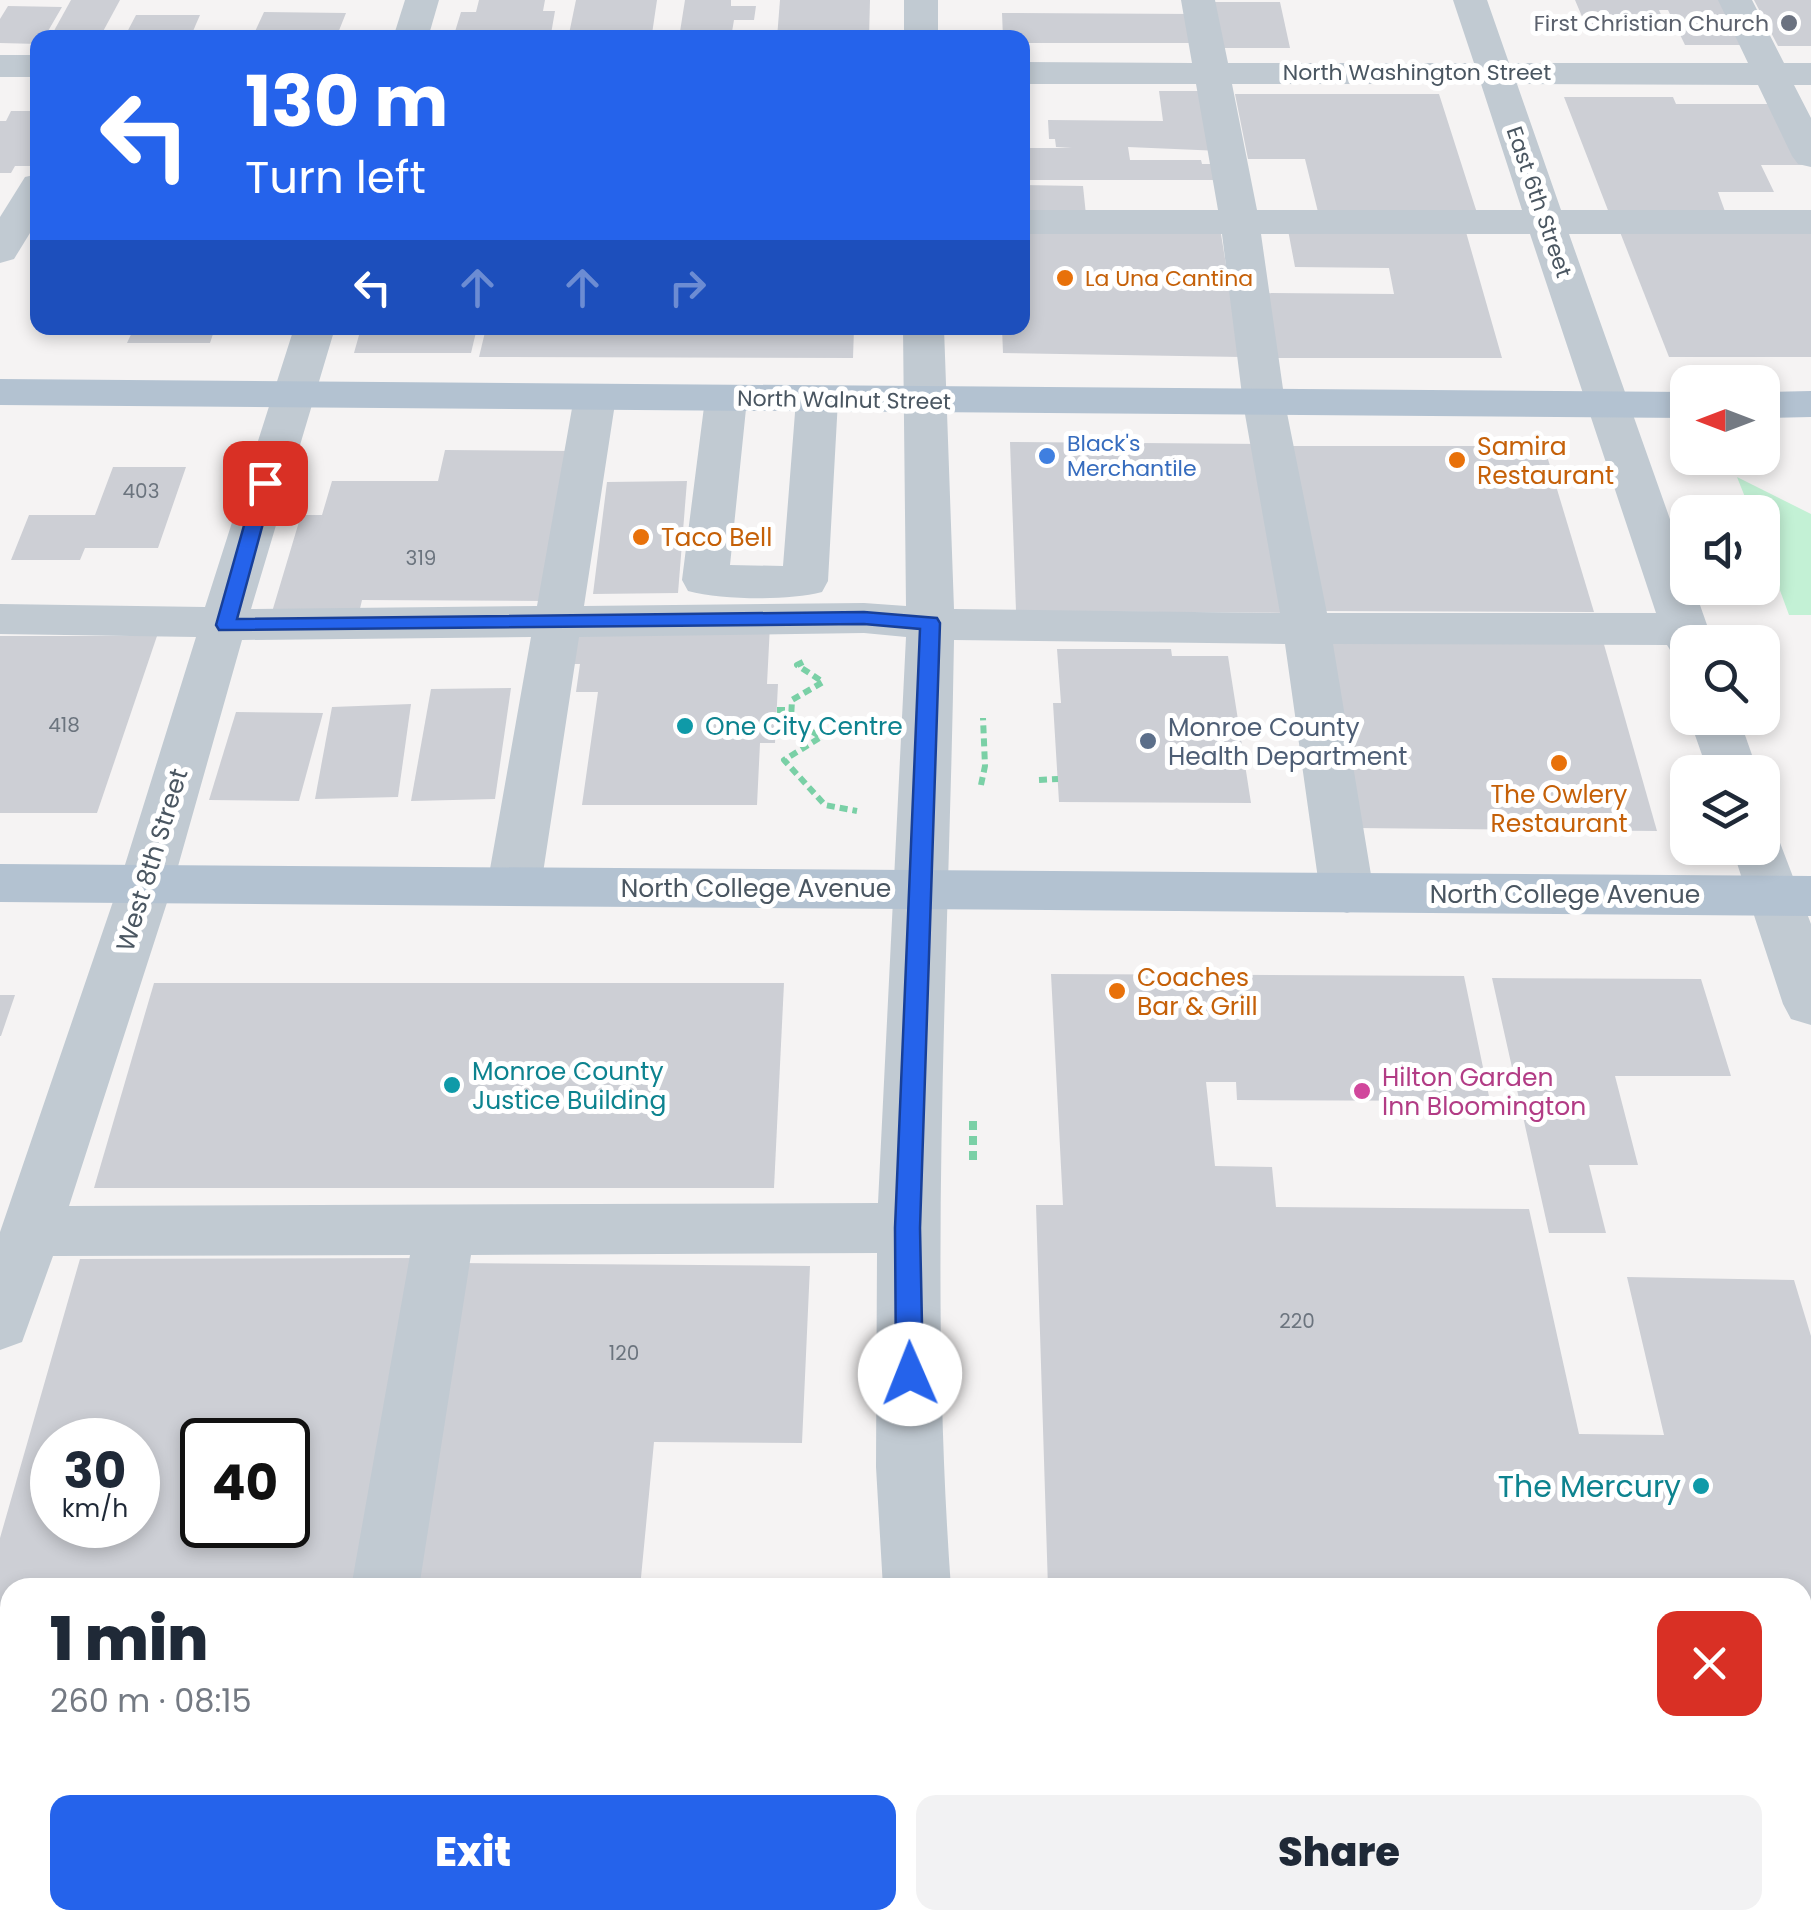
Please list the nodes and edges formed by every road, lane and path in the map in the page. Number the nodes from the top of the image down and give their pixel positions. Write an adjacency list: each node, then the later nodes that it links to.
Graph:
1 (422, 0): 6 (street)
2 (921, 0): 7 (street)
3 (1198, 0): 10 (street)
4 (1470, 0): 11 (street, East 6th Street)
5 (1735, 0): 13 (street)
6 (413, 30)
7 (920, 30)
8 (0, 66): 9 (street)
9 (30, 66)
10 (1213, 72): 11 (street, North Washington Street); 12 (street, North Washington Street); 19 (street)
11 (1495, 72): 13 (street, North Washington Street); 17 (street, East 6th Street)
12 (1030, 73)
13 (1772, 74): 14 (street, North Washington Street); 15 (street)
14 (1811, 74)
15 (1811, 156)
16 (1030, 222): 19 (street)
17 (1546, 222): 18 (street); 19 (street); 31 (street, East 6th Street)
18 (1811, 222)
19 (1240, 223): 28 (street)
20 (313, 335): 23 (street, West 8th Street)
21 (924, 335): 27 (street)
22 (0, 392): 23 (main road, North Walnut Street)
23 (292, 393): 24 (main road, North Walnut Street); 36 (street, West 8th Street)
24 (595, 397): 25 (main road, North Walnut Street); 34 (street)
25 (726, 399): 26 (main road, North Walnut Street); 26 (street)
26 (817, 400): 27 (main road, North Walnut Street)
27 (928, 402): 28 (main road, North Walnut Street); 35 (street)
28 (1264, 403): 31 (main road, North Walnut Street); 38 (street)
29 (1780, 404): 30 (main road)
30 (1811, 404)
31 (1608, 405): 32 (main road, North Walnut Street); 37 (street, East 6th Street)
32 (1670, 405)
33 (0, 619): 36 (street)
34 (560, 619): 35 (street); 36 (street); 49 (street)
35 (930, 623): 38 (street); 50 (street)
36 (226, 625): 48 (street, West 8th Street)
37 (1682, 625)
38 (1306, 626): 39 (street); 51 (street)
39 (1670, 636)
40 (814, 657): 42 (path)
41 (777, 710): 42 (path)
42 (792, 710): 45 (path)
43 (1058, 778): 44 (path)
44 (1039, 780)
45 (856, 811)
46 (1781, 880): 51 (main road, North College Avenue); 52 (street)
47 (0, 883): 48 (main road, North College Avenue)
48 (146, 884): 49 (main road, North College Avenue); 55 (street, West 8th Street)
49 (514, 886): 50 (main road, North College Avenue)
50 (918, 889): 51 (main road, North College Avenue); 53 (street)
51 (1347, 893)
52 (1811, 1004)
53 (908, 1228): 54 (street); 58 (street)
54 (445, 1229): 55 (street); 57 (street)
55 (30, 1231): 56 (street, West 8th Street)
56 (0, 1324)
57 (387, 1578)
58 (916, 1578)

